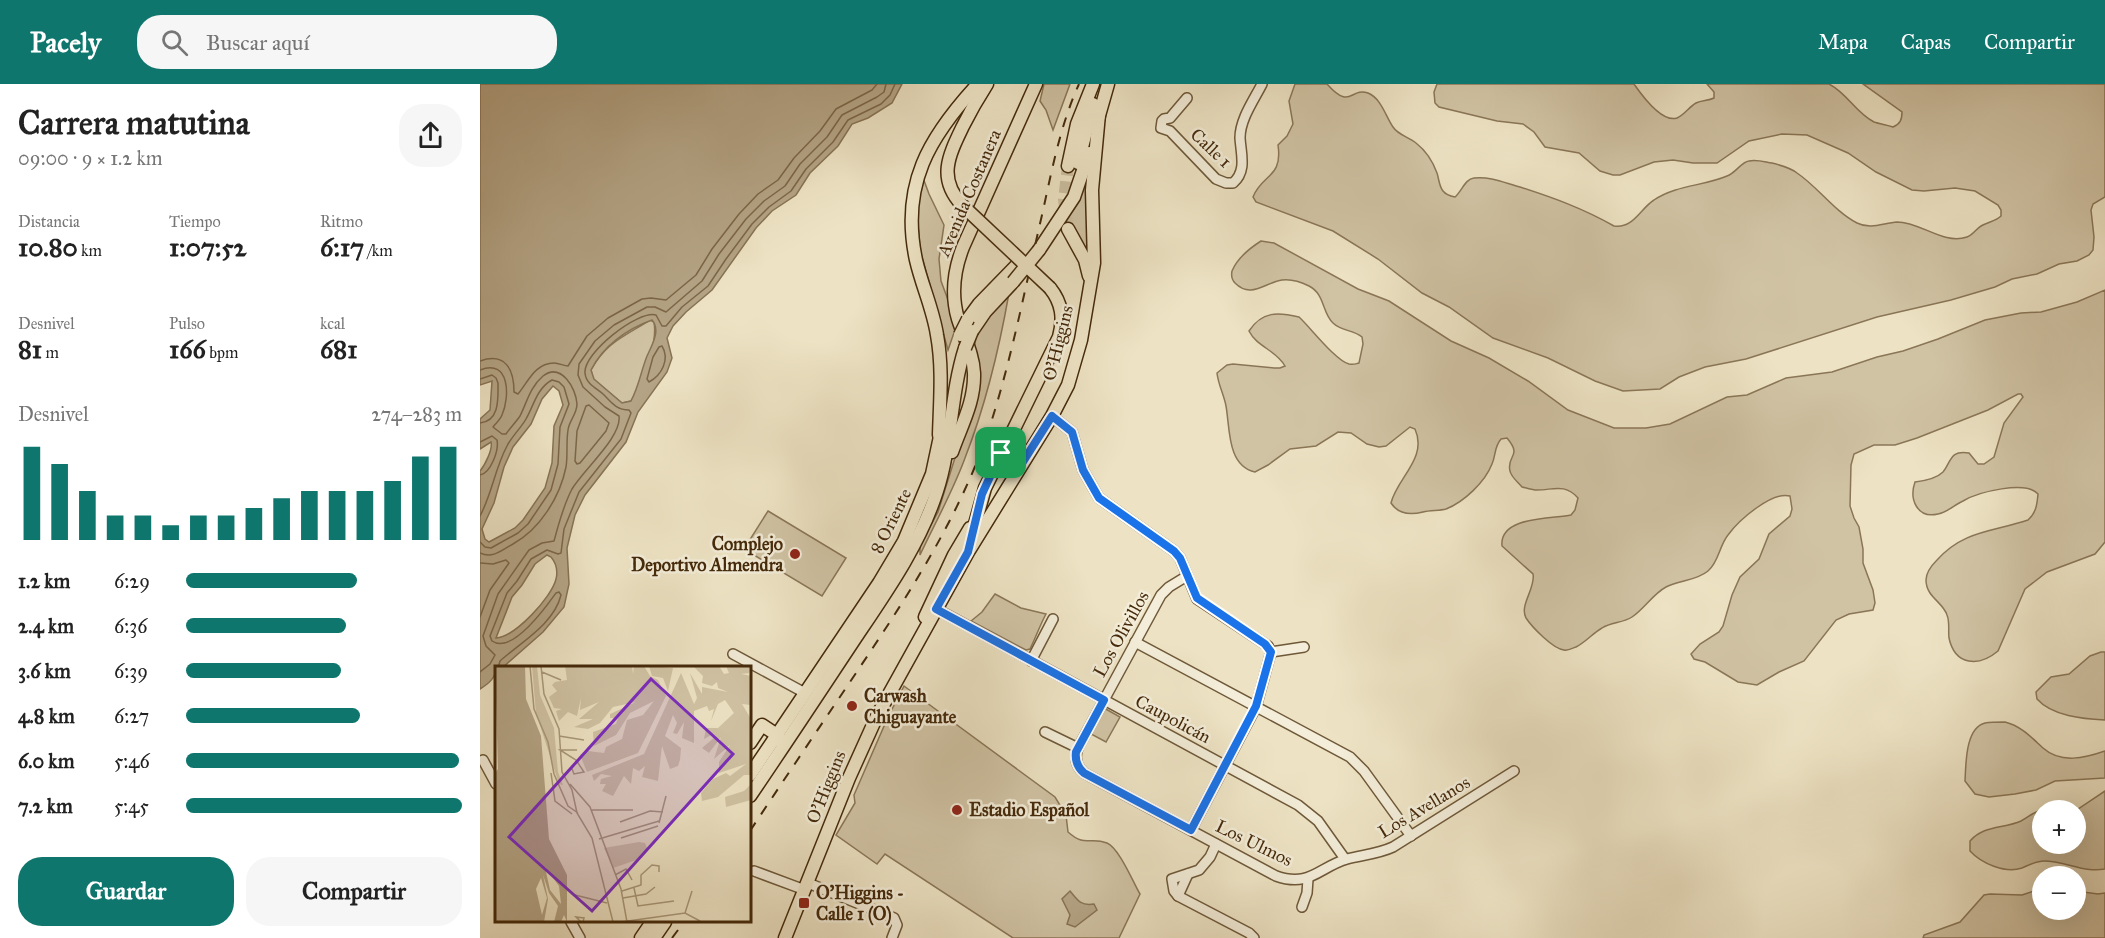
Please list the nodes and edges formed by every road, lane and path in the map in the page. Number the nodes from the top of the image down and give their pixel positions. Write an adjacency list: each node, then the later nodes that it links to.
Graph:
1 (978, 84): 20 (main road, Avenida Costanera)
2 (987, 84): 11 (main road)
3 (995, 84): 11 (main road)
4 (1036, 84): 23 (main road, Avenida Costanera)
5 (1093, 84): 12 (main road)
6 (1100, 84): 12 (main road)
7 (1108, 84): 10 (main road)
8 (1262, 84): 9 (street, Calle 1)
9 (1187, 98)
10 (1099, 114): 12 (main road); 15 (main road, O'Higgins)
11 (964, 124): 21 (main road, bridge)
12 (1078, 162): 14 (main road)
13 (1068, 229): 16 (main road)
14 (1038, 245): 18 (main road, 8 Oriente, bridge); 18 (main road, 8 Oriente)
15 (1095, 251): 16 (main road); 17 (main road, O'Higgins)
16 (1080, 252): 17 (main road)
17 (1090, 286): 19 (main road, O'Higgins)
18 (967, 328): 20 (main road, 8 Oriente); 23 (main road, 8 Oriente, bridge)
19 (1052, 416): 22 (main road, O'Higgins); 26 (street)
20 (938, 445): 34 (main road, 8 Oriente)
21 (1001, 453): 22 (main road); 24 (main road)
22 (1019, 468): 24 (main road, O'Higgins); 25 (main road, O'Higgins)
23 (938, 490): 41 (main road, 8 Oriente)
24 (975, 522): 25 (main road); 27 (main road, O'Higgins)
25 (968, 552): 27 (main road, O'Higgins)
26 (1187, 576): 29 (street, Los Olivillos); 31 (street)
27 (933, 607): 33 (street, Caupolicán); 54 (main road, O'Higgins)
28 (1053, 619): 33 (street)
29 (1135, 642): 35 (street, Los Olivillos); 36 (street)
30 (1304, 647): 31 (street)
31 (1271, 652): 36 (street)
32 (733, 654): 34 (street)
33 (1031, 661): 35 (street, Caupolicán)
34 (806, 693): 38 (main road, 8 Oriente)
35 (1104, 700): 40 (street, Los Olivillos); 43 (street, Caupolicán)
36 (1256, 706): 43 (street); 49 (street)
37 (1046, 732): 40 (street)
38 (777, 735): 39 (main road); 41 (main road); 45 (main road, 8 Oriente)
39 (752, 740)
40 (1078, 748): 48 (street, Los Ulmos)
41 (782, 749): 47 (main road, 8 Oriente)
42 (483, 760): 46 (street)
43 (1225, 766): 48 (street); 51 (street, Caupolicán)
44 (1514, 771): 49 (street, Los Avellanos)
45 (752, 772)
46 (495, 782)
47 (752, 793)
48 (1191, 830): 50 (street, Los Ulmos)
49 (1411, 836): 51 (street, Los Avellanos)
50 (1214, 842): 53 (street, Los Ulmos); 59 (street)
51 (1345, 860): 53 (street, Los Avellanos)
52 (754, 871): 54 (street)
53 (1308, 879): 55 (street)
54 (807, 886): 63 (main road, O'Higgins); 64 (street)
55 (1302, 907)
56 (572, 923): 60 (street)
57 (651, 923): 61 (main road)
58 (664, 923): 62 (main road)
59 (1240, 933): 65 (street)
60 (580, 938)
61 (640, 938)
62 (654, 938)
63 (785, 938)
64 (892, 938)
65 (1254, 938)

